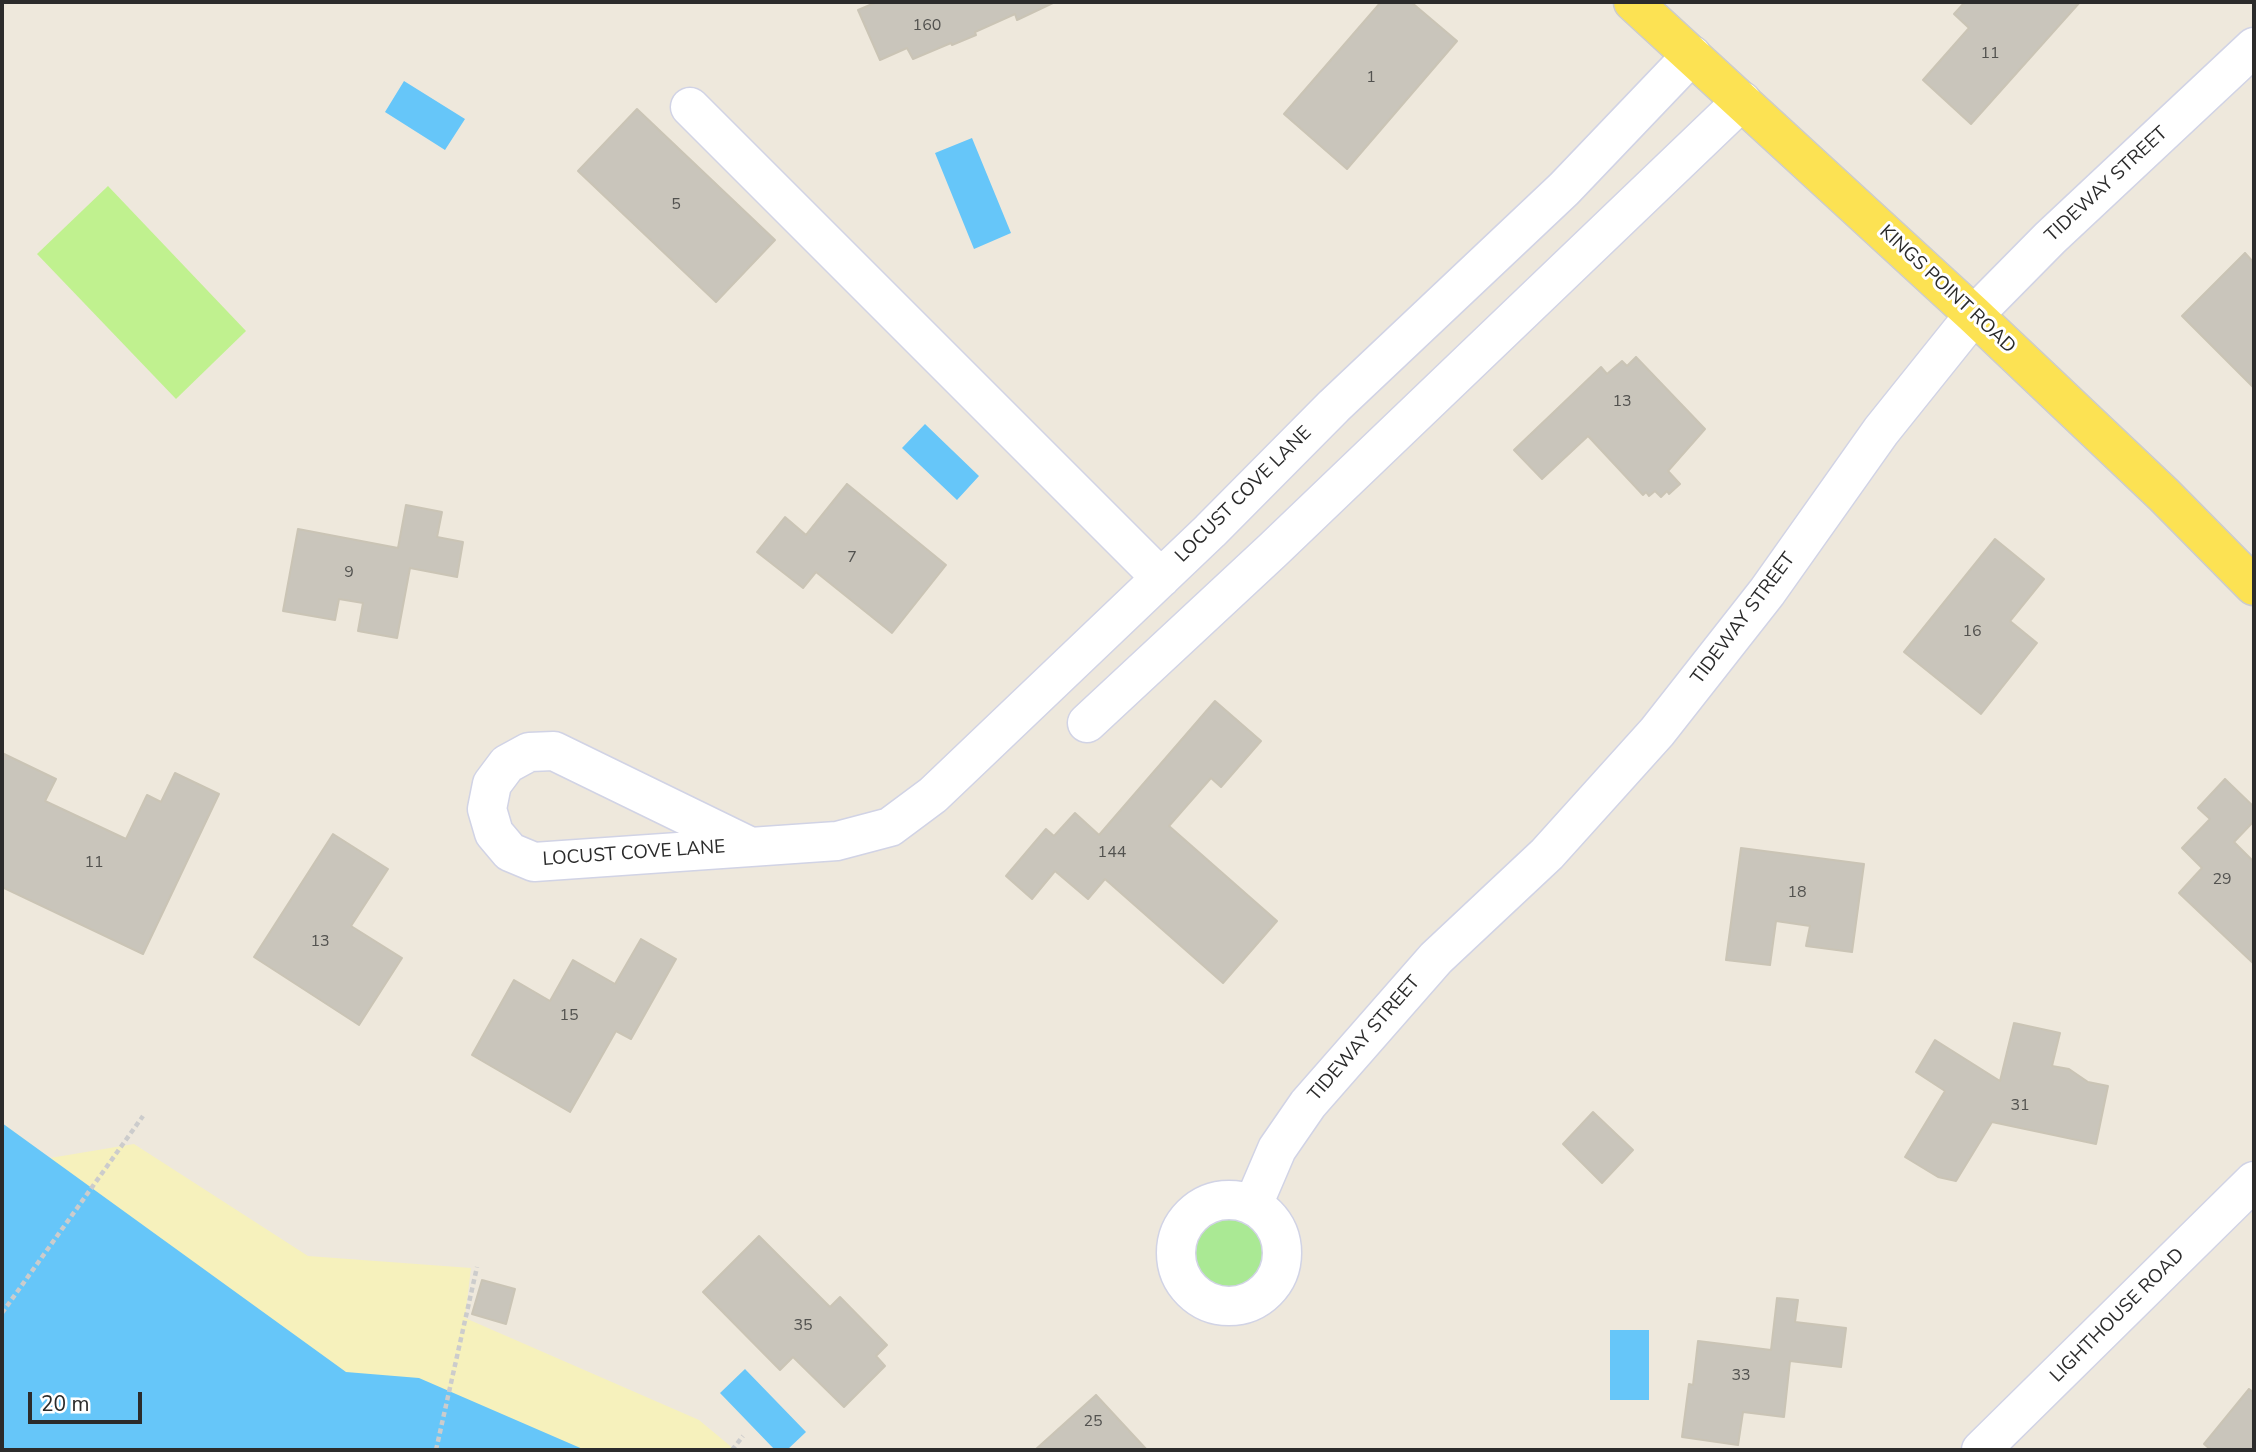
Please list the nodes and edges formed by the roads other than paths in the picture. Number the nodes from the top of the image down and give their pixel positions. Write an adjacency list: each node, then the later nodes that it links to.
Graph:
1 (1633, 2): 3 (main road, KINGS POINT ROAD)
2 (2254, 47): 6 (street, TIDEWAY STREET)
3 (1692, 55): 4 (main road, KINGS POINT ROAD); 7 (street, LOCUST COVE LANE)
4 (1742, 101): 6 (main road, KINGS POINT ROAD); 9 (street)
5 (690, 107): 7 (street)
6 (1974, 314): 8 (main road, KINGS POINT ROAD); 12 (street, TIDEWAY STREET)
7 (1161, 578): 10 (street, LOCUST COVE LANE)
8 (2254, 586)
9 (1087, 723)
10 (749, 846): 10 (street, LOCUST COVE LANE)
11 (2254, 1181): 13 (street, LIGHTHOUSE ROAD)
12 (1253, 1205)
13 (1981, 1450)

